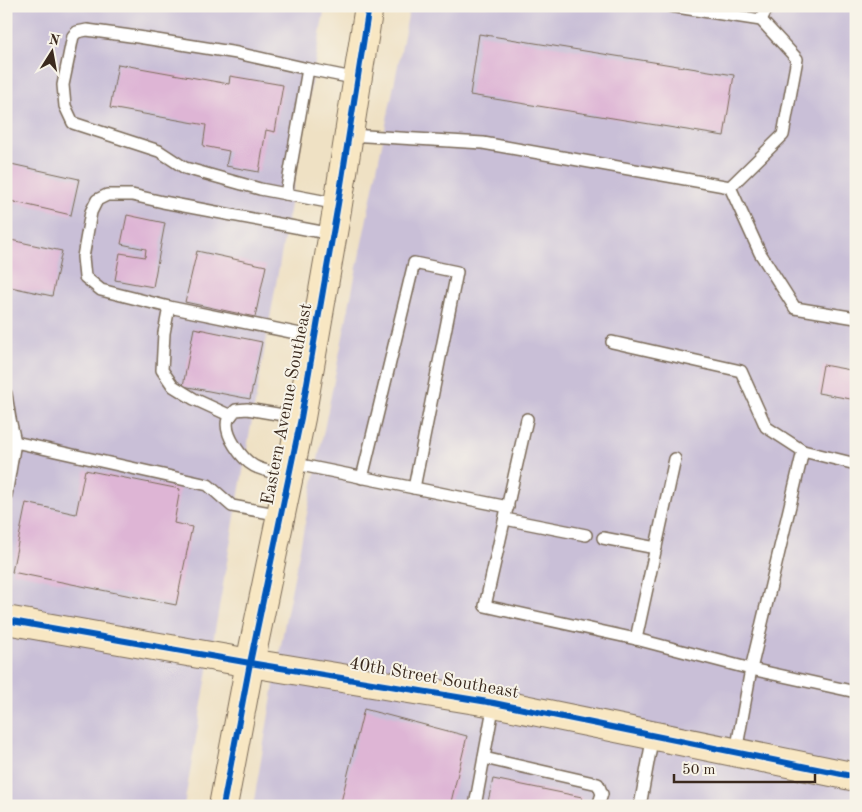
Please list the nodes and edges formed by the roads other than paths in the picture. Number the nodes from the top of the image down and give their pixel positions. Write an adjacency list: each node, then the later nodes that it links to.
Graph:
1 (369, 6): 6 (street, Eastern Avenue Southeast)
2 (670, 6): 4 (lane)
3 (768, 6): 4 (lane)
4 (761, 20): 8 (lane)
5 (308, 69): 6 (lane); 9 (lane); 9 (lane)
6 (358, 79): 7 (street, Eastern Avenue Southeast)
7 (349, 135): 8 (lane); 10 (street, Eastern Avenue Southeast)
8 (730, 187): 13 (lane)
9 (286, 194): 10 (lane)
10 (338, 204): 11 (street, Eastern Avenue Southeast)
11 (332, 234): 12 (lane); 14 (street, Eastern Avenue Southeast)
12 (169, 307): 14 (lane); 17 (lane)
13 (856, 318)
14 (315, 337): 18 (street, Eastern Avenue Southeast)
15 (612, 342): 21 (lane)
16 (6, 394): 20 (lane)
17 (231, 416): 18 (lane); 24 (lane)
18 (301, 418): 24 (street, Eastern Avenue Southeast)
19 (527, 419): 28 (lane)
20 (15, 442): 27 (lane); 29 (lane)
21 (803, 452): 23 (lane); 37 (lane)
22 (675, 459): 33 (lane)
23 (856, 464)
24 (290, 470): 25 (lane); 29 (street, Eastern Avenue Southeast)
25 (362, 478): 26 (lane); 26 (lane)
26 (414, 488): 28 (lane)
27 (6, 495)
28 (508, 507): 30 (lane)
29 (281, 516): 36 (street, Eastern Avenue Southeast)
30 (505, 519): 31 (lane); 35 (lane)
31 (586, 535)
32 (603, 538): 33 (lane)
33 (656, 548): 35 (lane)
34 (6, 620): 36 (street, 40th Street Southeast)
35 (636, 640): 37 (lane)
36 (250, 663): 39 (street, 40th Street Southeast); 44 (street, Eastern Avenue Southeast)
37 (751, 669): 38 (lane); 41 (lane)
38 (856, 692)
39 (494, 702): 40 (street, 40th Street Southeast); 42 (lane)
40 (653, 735): 41 (street, 40th Street Southeast); 47 (lane)
41 (736, 752): 43 (street, 40th Street Southeast)
42 (484, 758): 45 (lane); 46 (lane)
43 (856, 777)
44 (225, 805)
45 (475, 806)
46 (598, 806)
47 (640, 806)

